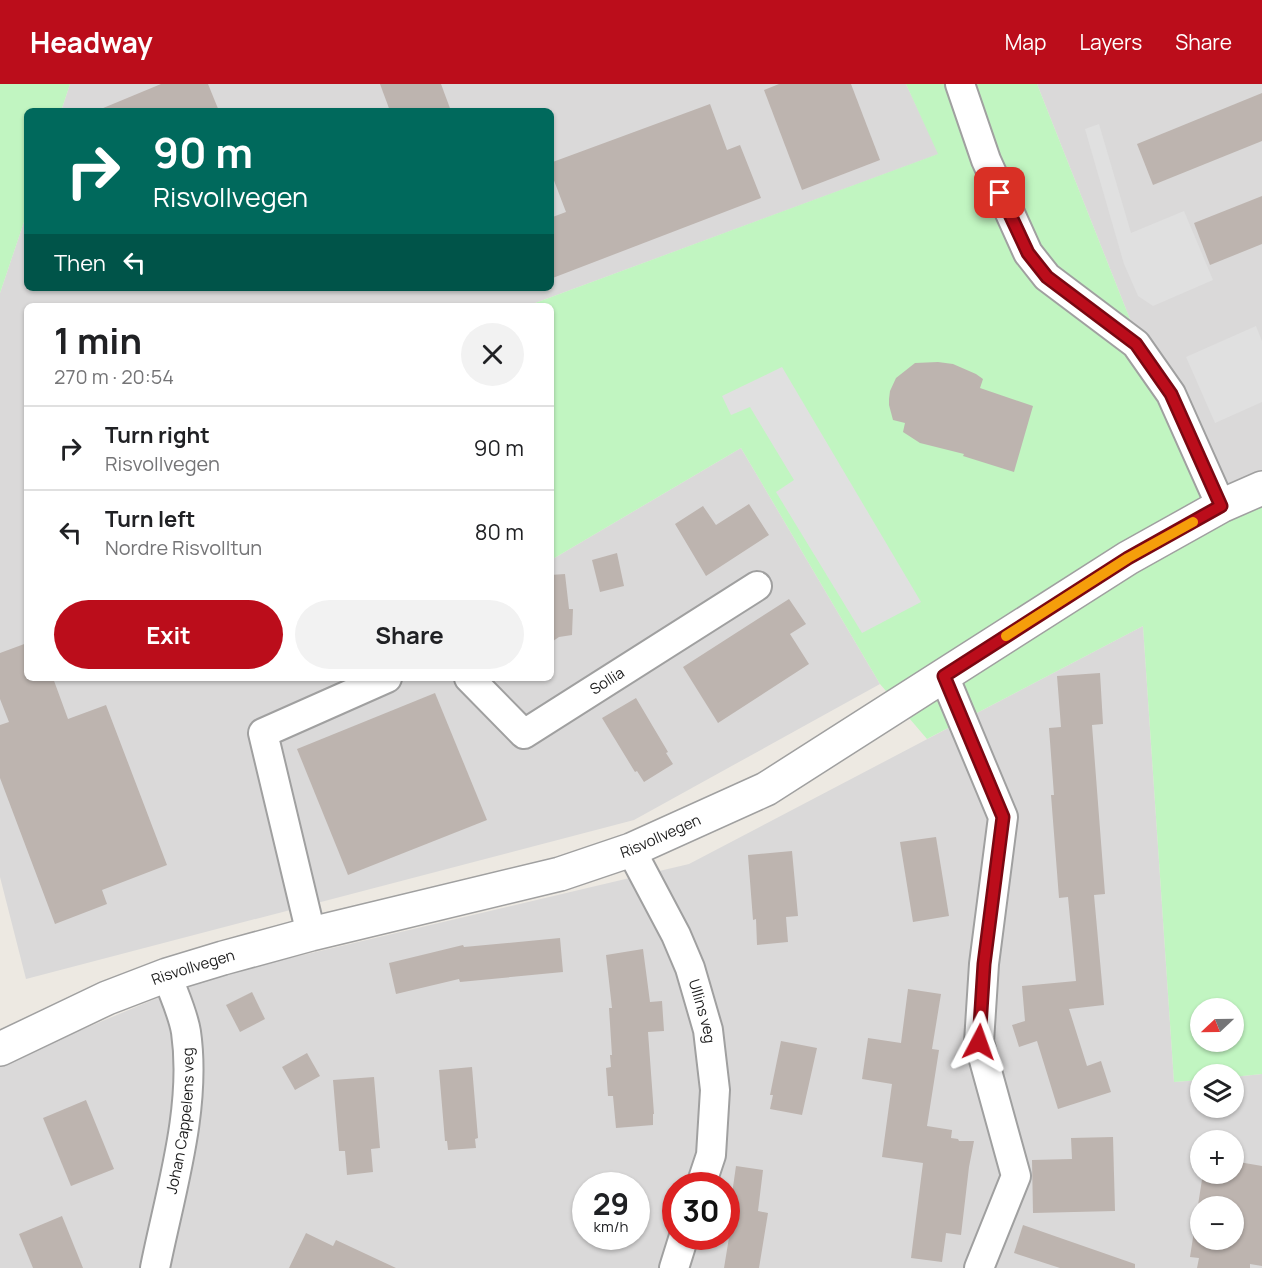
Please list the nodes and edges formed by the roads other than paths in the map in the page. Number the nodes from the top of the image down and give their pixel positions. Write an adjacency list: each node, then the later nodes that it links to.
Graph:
1 (960, 84): 3 (street)
2 (1262, 488): 3 (street, Risvollvegen)
3 (1221, 506): 5 (street, Risvollvegen)
4 (757, 586): 7 (street, Sollia)
5 (944, 676): 8 (street, Risvollvegen); 16 (street)
6 (380, 681): 9 (street)
7 (472, 681)
8 (631, 850): 9 (street, Risvollvegen); 12 (street, Ullins veg)
9 (311, 934): 10 (street, Risvollvegen)
10 (167, 975): 11 (street, Risvollvegen); 14 (street, Johan Cappelens veg)
11 (0, 1049)
12 (705, 1172)
13 (680, 1250): 15 (street)
14 (155, 1268)
15 (674, 1268)
16 (979, 1268)

